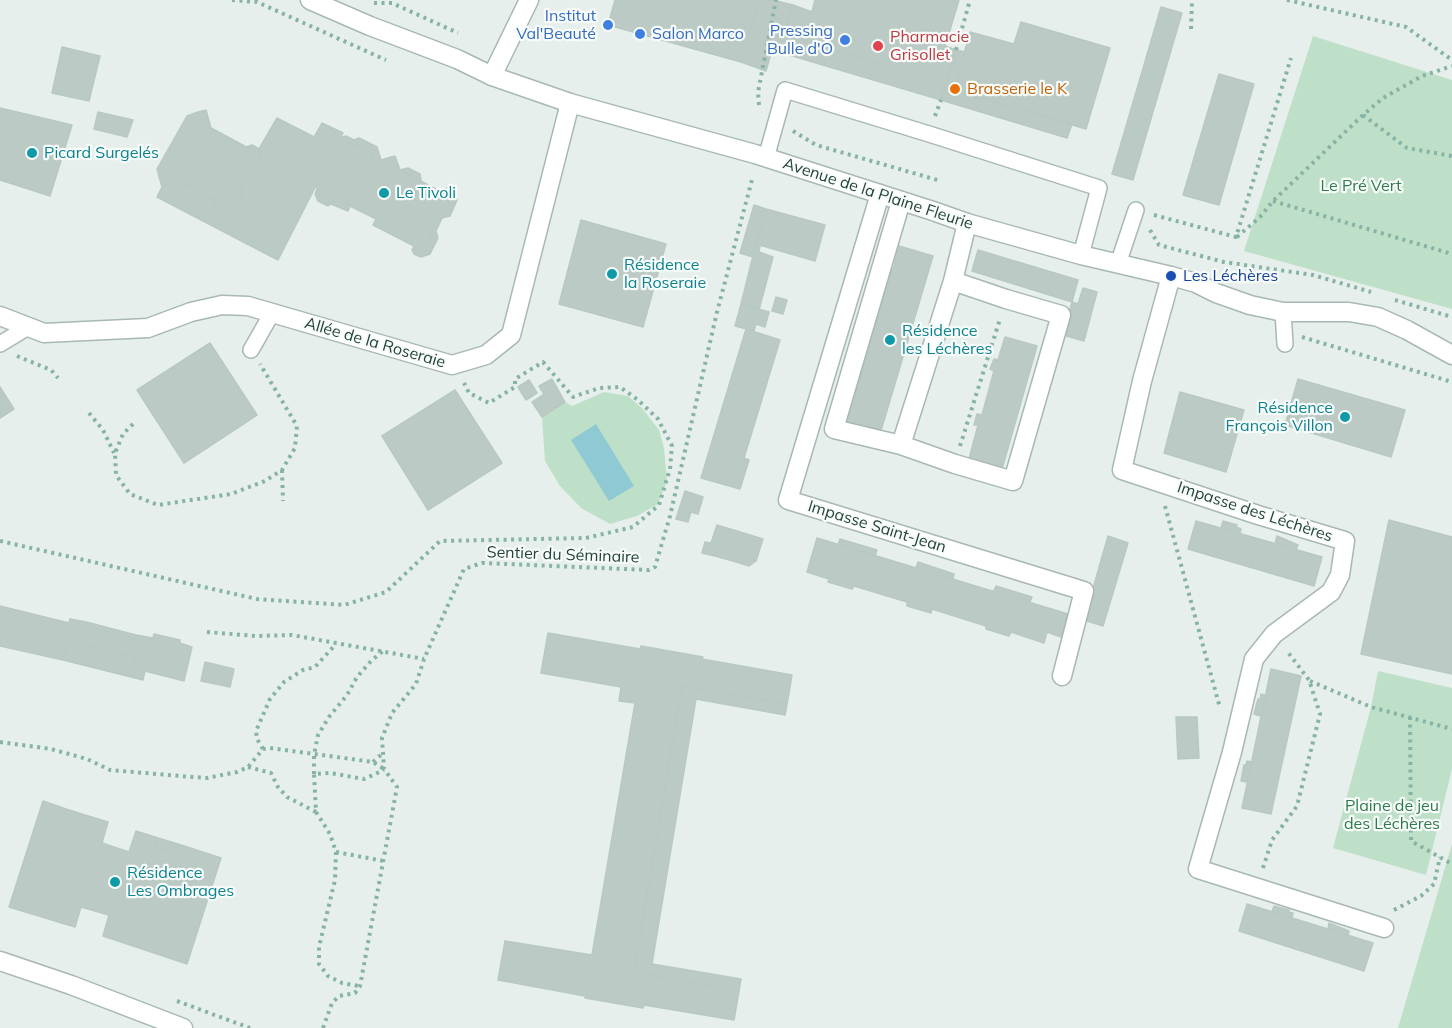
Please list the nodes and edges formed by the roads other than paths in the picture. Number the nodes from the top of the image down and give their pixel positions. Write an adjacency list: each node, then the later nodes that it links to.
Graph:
1 (310, 0): 3 (street, Avenue de la Plaine Fleurie)
2 (530, 0): 3 (street)
3 (492, 76): 4 (street, Avenue de la Plaine Fleurie)
4 (570, 103): 5 (street, Avenue de la Plaine Fleurie); 15 (street, Allée de la Roseraie)
5 (766, 158): 6 (street, Avenue de la Plaine Fleurie); 10 (lane)
6 (880, 194): 7 (street, Avenue de la Plaine Fleurie); 23 (street, Impasse Saint-Jean)
7 (901, 201): 9 (street, Avenue de la Plaine Fleurie); 22 (street)
8 (1136, 210): 11 (lane)
9 (967, 223): 10 (street, Avenue de la Plaine Fleurie); 13 (street)
10 (1081, 255): 11 (street, Avenue de la Plaine Fleurie)
11 (1118, 264): 12 (street, Avenue de la Plaine Fleurie)
12 (1171, 276): 14 (street, Avenue de la Plaine Fleurie); 24 (street, Impasse des Léchères)
13 (953, 281): 22 (street); 22 (street)
14 (1283, 312): 18 (lane); 21 (street, Avenue de la Plaine Fleurie)
15 (272, 313): 17 (street, Allée de la Roseraie); 20 (lane)
16 (0, 316): 17 (street, Allée de la Roseraie)
17 (28, 327): 19 (lane)
18 (1285, 337)
19 (5, 348)
20 (251, 350)
21 (1452, 355)
22 (901, 446)
23 (1062, 676)
24 (1384, 928)
25 (0, 961): 26 (street)
26 (183, 1028)

